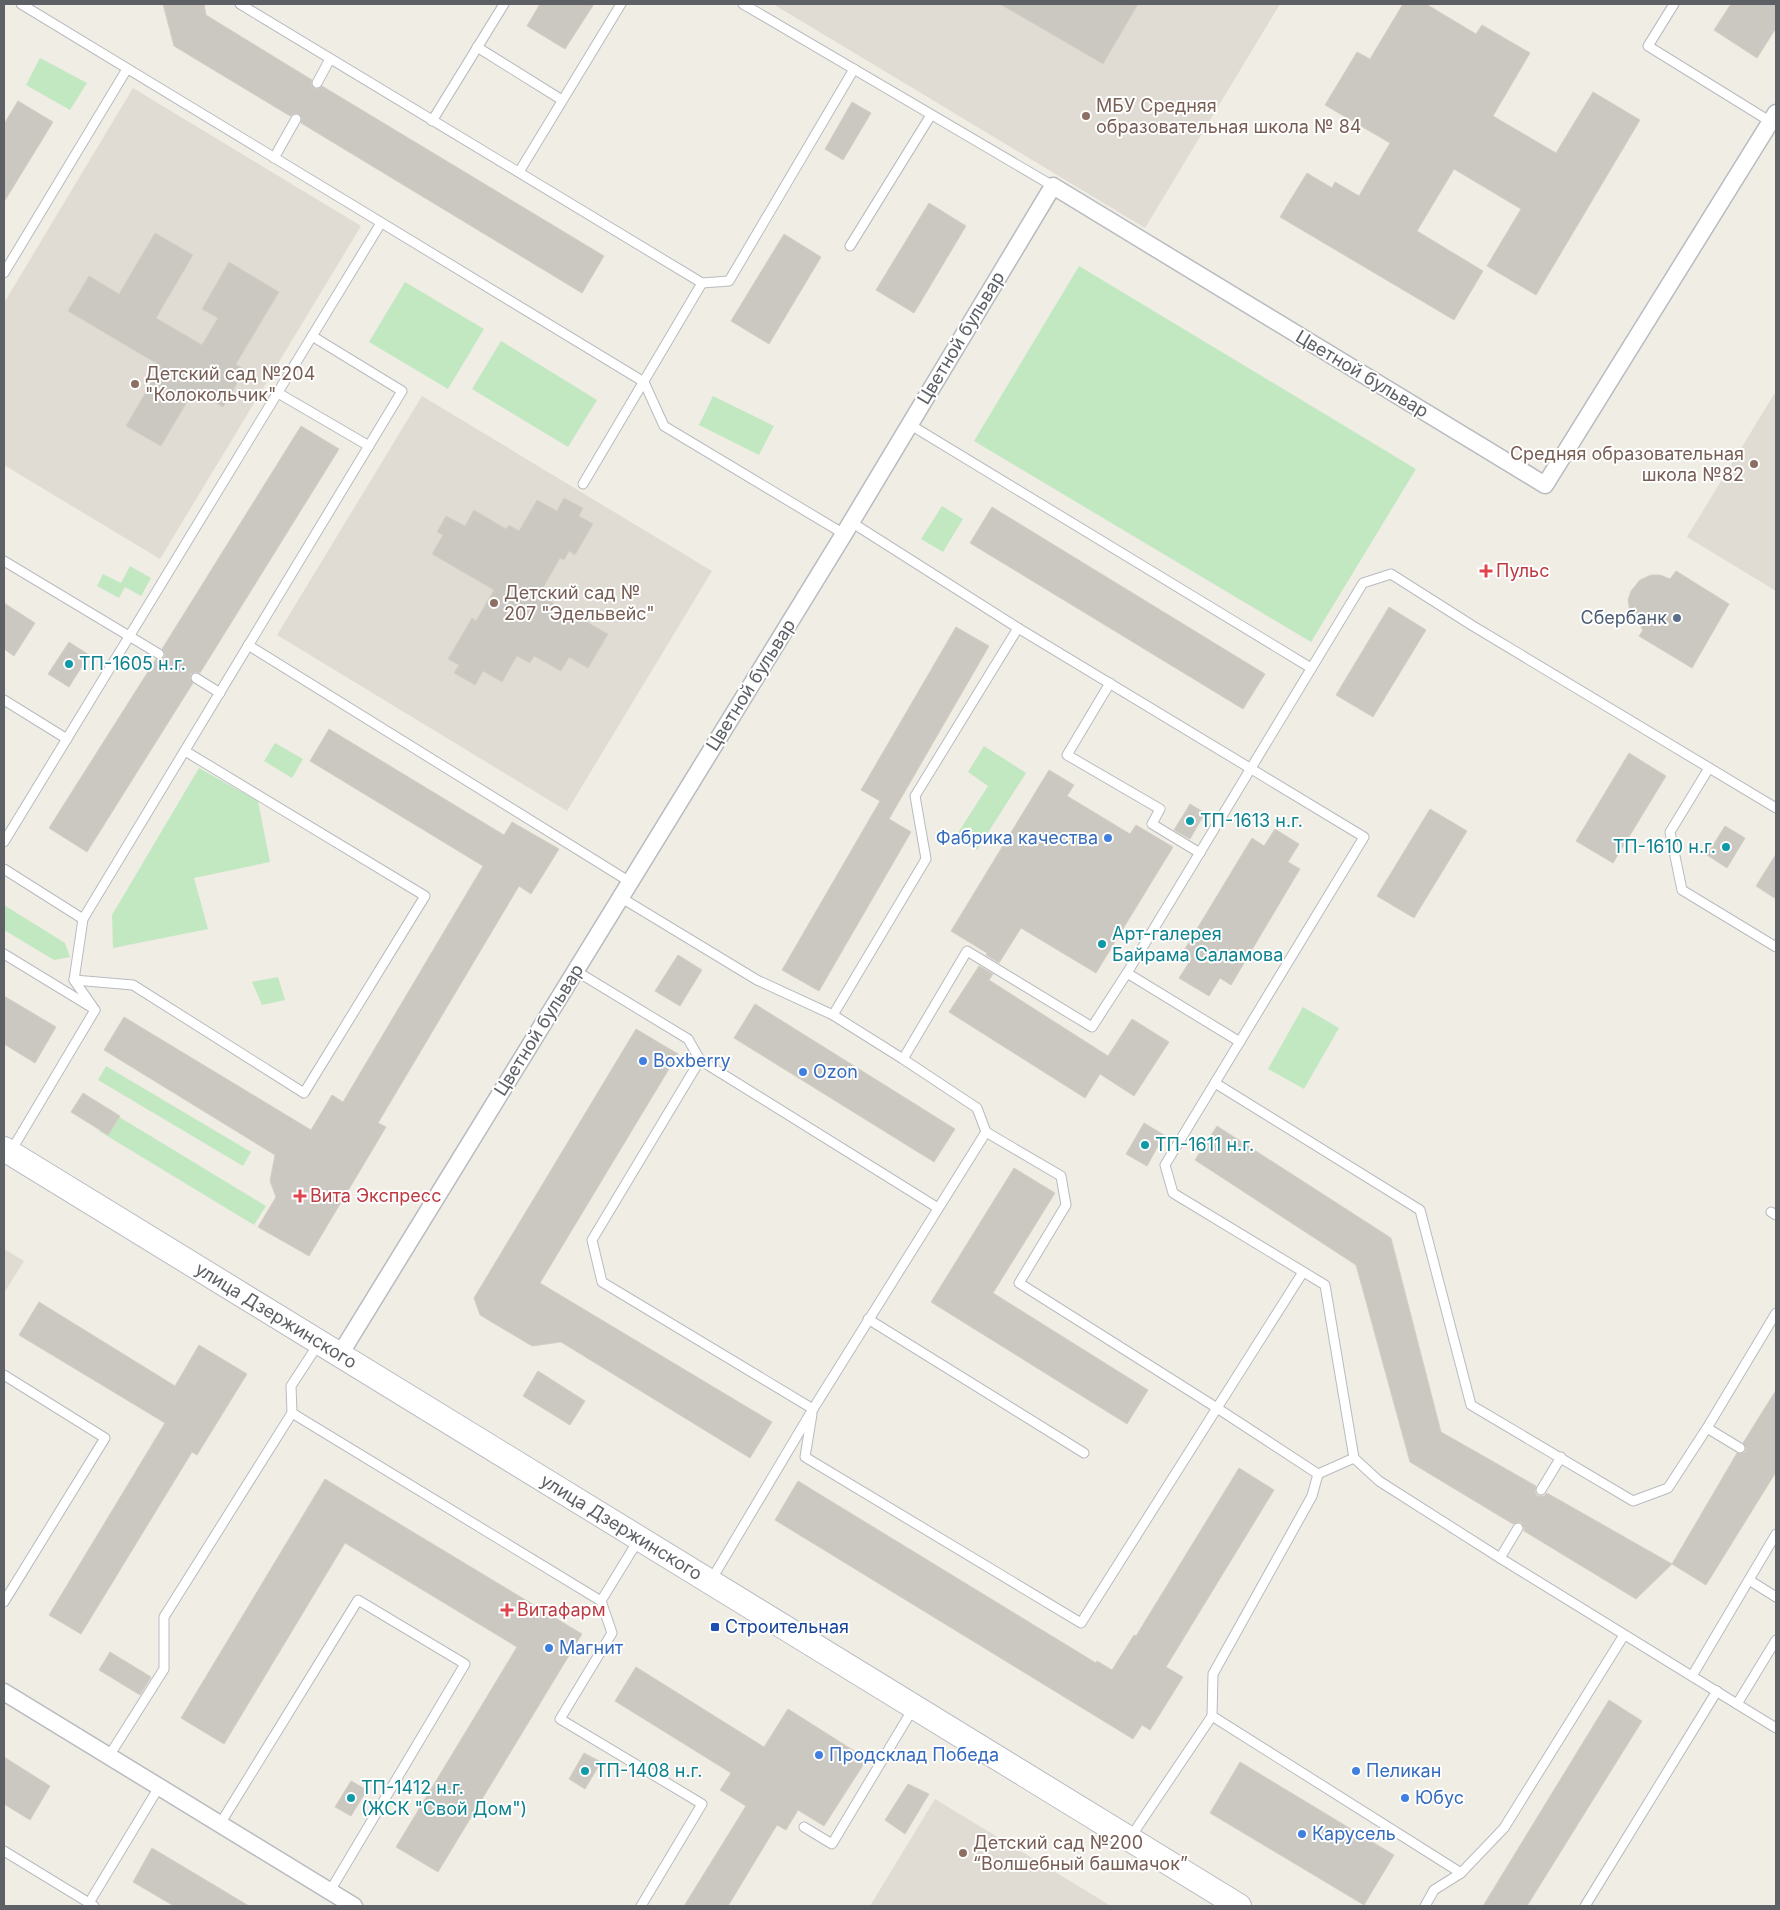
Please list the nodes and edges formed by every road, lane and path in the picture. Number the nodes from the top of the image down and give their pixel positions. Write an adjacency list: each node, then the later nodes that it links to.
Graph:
1 (21, 4): 9 (lane)
2 (240, 4): 8 (lane)
3 (504, 4): 7 (lane)
4 (622, 4): 12 (lane)
5 (743, 4): 10 (lane)
6 (1674, 4): 14 (lane)
7 (477, 47): 12 (lane); 16 (lane)
8 (330, 59): 11 (lane); 16 (lane)
9 (127, 69): 17 (lane); 22 (lane)
10 (854, 69): 13 (lane); 23 (lane)
11 (317, 83)
12 (562, 100): 18 (lane)
13 (931, 114): 19 (lane); 21 (lane)
14 (1773, 117): 19 (street, Цветной бульвар)
15 (296, 119): 17 (lane)
16 (432, 121): 18 (lane)
17 (274, 158): 20 (lane)
18 (519, 172): 23 (lane)
19 (1053, 186): 27 (street, Цветной бульвар)
20 (381, 223): 24 (lane); 25 (lane)
21 (850, 246)
22 (4, 273)
23 (702, 283): 25 (lane)
24 (312, 336): 26 (lane); 28 (lane)
25 (644, 382): 29 (lane); 30 (lane)
26 (278, 393): 28 (lane); 33 (lane)
27 (909, 424): 30 (street, Цветной бульвар); 36 (lane)
28 (368, 446): 34 (lane)
29 (583, 484)
30 (847, 528): 32 (lane); 49 (street, Цветной бульвар)
31 (4, 561): 33 (lane)
32 (1018, 628): 38 (lane); 58 (lane)
33 (129, 636): 35 (lane); 41 (lane)
34 (248, 645): 39 (lane); 49 (lane)
35 (159, 654)
36 (1311, 668): 43 (lane); 44 (lane)
37 (196, 678): 39 (lane)
38 (1110, 683): 43 (lane); 47 (lane)
39 (220, 693): 42 (lane)
40 (4, 700): 41 (lane)
41 (67, 739): 46 (lane)
42 (185, 751): 51 (lane); 56 (lane)
43 (1251, 768): 47 (lane); 59 (lane)
44 (1709, 768): 45 (lane); 52 (lane)
45 (1776, 808)
46 (4, 842)
47 (1200, 852): 55 (lane)
48 (4, 869): 51 (lane)
49 (630, 882): 50 (street, Цветной бульвар)
50 (620, 897): 54 (street, Цветной бульвар); 58 (lane)
51 (83, 918): 56 (lane)
52 (1776, 947)
53 (4, 954): 57 (lane)
54 (576, 971): 61 (lane); 70 (street, Цветной бульвар)
55 (1127, 973): 59 (lane); 60 (lane)
56 (74, 980): 57 (lane)
57 (95, 1010): 64 (lane)
58 (833, 1015): 60 (lane)
59 (1240, 1042): 62 (lane)
60 (903, 1059): 63 (lane)
61 (700, 1060): 65 (lane); 73 (lane)
62 (1215, 1083): 66 (lane); 79 (lane)
63 (986, 1132): 65 (lane); 72 (lane)
64 (7, 1151): 69 (main road, улица Дзержинского)
65 (938, 1208): 68 (lane)
66 (1303, 1272): 72 (lane); 78 (lane)
67 (1776, 1312): 75 (lane)
68 (868, 1319): 73 (lane); 77 (lane)
69 (319, 1343): 70 (main road, улица Дзержинского); 74 (lane)
70 (339, 1356): 84 (main road, улица Дзержинского)
71 (4, 1375): 90 (lane)
72 (1217, 1408): 73 (lane); 80 (lane)
73 (813, 1409): 87 (lane)
74 (292, 1414): 89 (lane); 100 (lane)
75 (1707, 1428): 76 (lane); 79 (lane)
76 (1740, 1448)
77 (1084, 1453)
78 (1354, 1458): 80 (lane); 85 (lane)
79 (1561, 1458): 81 (lane)
80 (1318, 1474): 98 (lane)
81 (1541, 1490)
82 (1518, 1528): 85 (lane)
83 (1776, 1534): 86 (lane)
84 (639, 1539): 87 (main road, улица Дзержинского); 89 (lane)
85 (1500, 1558): 91 (lane)
86 (1749, 1580): 88 (lane); 93 (lane)
87 (710, 1582): 97 (main road, улица Дзержинского)
88 (1776, 1597)
89 (601, 1601): 110 (lane)
90 (4, 1602)
91 (1624, 1635): 93 (lane); 106 (lane)
92 (1776, 1640): 96 (lane)
93 (1692, 1676): 94 (lane)
94 (1717, 1691): 96 (lane); 113 (lane)
95 (4, 1692): 100 (street)
96 (1737, 1704): 99 (lane)
97 (914, 1707): 103 (lane); 104 (main road, улица Дзержинского)
98 (1212, 1716): 104 (lane); 106 (lane)
99 (1776, 1728)
100 (109, 1756): 101 (street)
101 (159, 1787): 102 (street); 108 (lane)
102 (220, 1824): 107 (street); 107 (lane)
103 (804, 1827)
104 (1129, 1839): 111 (main road, улица Дзержинского)
105 (4, 1851): 108 (lane)
106 (1462, 1873): 112 (lane)
107 (330, 1892): 109 (street)
108 (91, 1904)
109 (354, 1906)
110 (641, 1906)
111 (1239, 1906)
112 (1425, 1906)
113 (1585, 1906)

